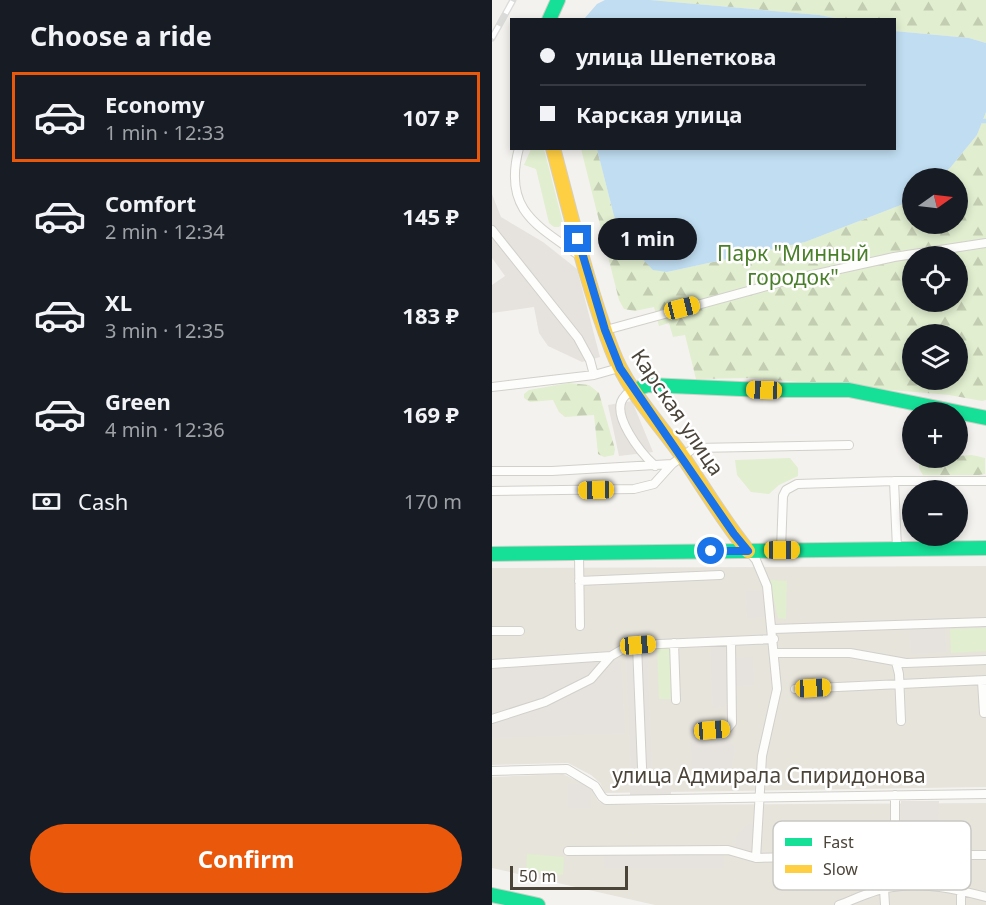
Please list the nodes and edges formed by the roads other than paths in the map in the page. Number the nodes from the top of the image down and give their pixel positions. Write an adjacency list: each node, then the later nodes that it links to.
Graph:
1 (558, 0): 2 (main road)
2 (550, 18)
3 (518, 150): 7 (lane)
4 (554, 150): 7 (main road, Карская улица)
5 (492, 230): 10 (lane)
6 (986, 243): 8 (lane)
7 (583, 258): 8 (main road, Карская улица)
8 (605, 330): 9 (main road, Карская улица)
9 (620, 368): 10 (lane); 12 (main road, Карская улица)
10 (594, 375): 11 (lane)
11 (492, 387)
12 (634, 390): 13 (main road); 15 (main road, Карская улица); 16 (lane)
13 (986, 418)
14 (849, 445): 15 (lane)
15 (677, 460): 16 (lane); 20 (lane); 24 (main road, Карская улица)
16 (655, 466): 17 (lane)
17 (492, 471)
18 (894, 481): 19 (lane); 21 (lane); 23 (lane)
19 (986, 482)
20 (492, 491)
21 (897, 549): 22 (main road); 23 (main road)
22 (986, 549)
23 (782, 550): 24 (main road)
24 (748, 551): 25 (main road); 31 (lane)
25 (578, 553): 26 (main road); 28 (lane)
26 (492, 554)
27 (720, 575): 28 (lane)
28 (579, 581): 30 (lane)
29 (986, 622): 31 (lane)
30 (580, 626)
31 (773, 629): 34 (lane)
32 (492, 631): 33 (lane)
33 (520, 631)
34 (774, 639): 35 (lane); 38 (lane)
35 (731, 640): 36 (lane); 50 (lane)
36 (674, 643): 37 (lane); 46 (lane)
37 (638, 645): 39 (lane); 51 (lane)
38 (775, 653): 41 (lane); 55 (lane)
39 (611, 656): 42 (lane); 48 (lane)
40 (986, 660): 41 (lane)
41 (896, 662): 44 (lane)
42 (492, 664)
43 (984, 681): 44 (lane); 47 (lane)
44 (900, 684): 45 (lane); 49 (lane)
45 (795, 688)
46 (676, 700)
47 (984, 713)
48 (492, 719)
49 (901, 721)
50 (698, 732)
51 (642, 767)
52 (492, 771): 55 (lane, улица Адмирала Спиридонова)
53 (986, 794): 54 (lane, улица Адмирала Спиридонова)
54 (896, 795): 55 (lane, улица Адмирала Спиридонова); 56 (lane)
55 (759, 797): 58 (lane)
56 (896, 821)
57 (568, 851): 58 (lane)
58 (756, 858): 59 (lane)
59 (773, 858)
60 (881, 890): 66 (lane)
61 (884, 890): 67 (lane)
62 (961, 890): 64 (lane); 68 (lane)
63 (492, 895): 65 (main road)
64 (986, 899)
65 (538, 905)
66 (839, 905)
67 (885, 905)
68 (961, 905)

